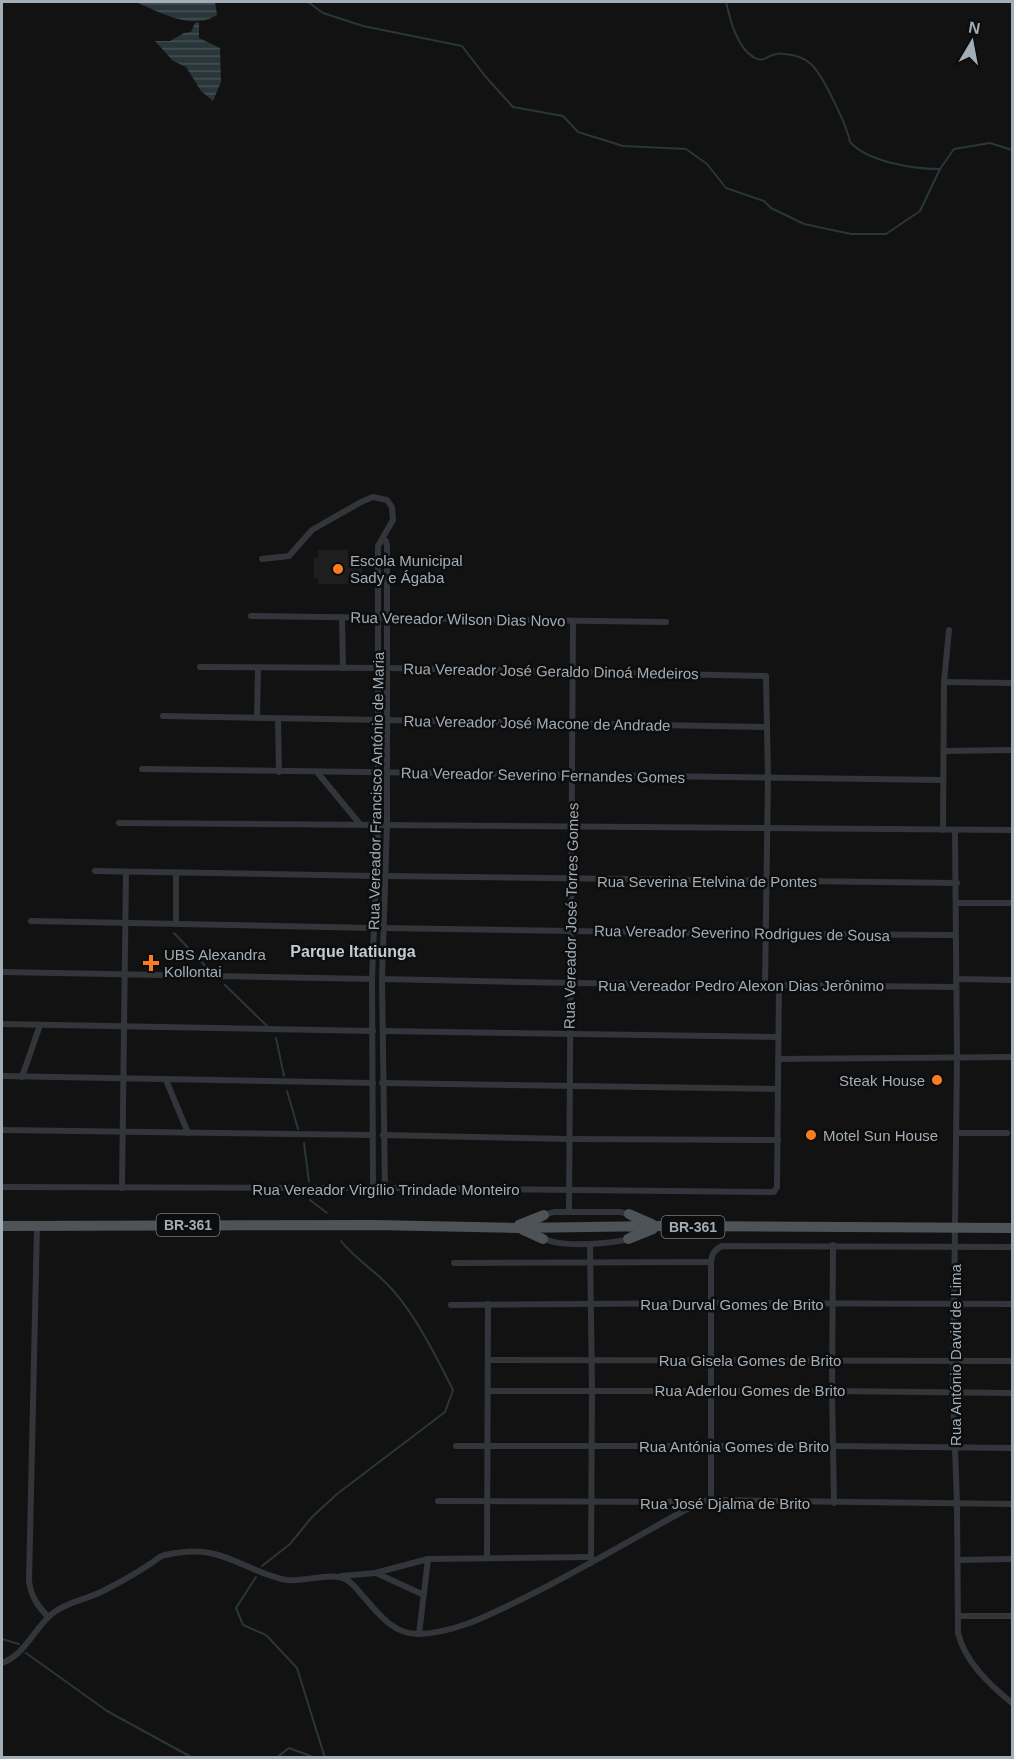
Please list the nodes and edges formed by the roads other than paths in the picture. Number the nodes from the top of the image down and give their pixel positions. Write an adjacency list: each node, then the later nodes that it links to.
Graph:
1 (382, 540): 2 (street, Rua Vereador Francisco António de Maria); 5 (street); 6 (street, Rua Vereador Francisco António de Maria)
2 (262, 559)
3 (251, 616): 4 (street, Rua Vereador Wilson Dias Novo)
4 (342, 617): 6 (street, Rua Vereador Wilson Dias Novo); 12 (street)
5 (388, 617): 6 (street, Rua Vereador Wilson Dias Novo); 7 (street, Rua Vereador Wilson Dias Novo); 13 (street)
6 (378, 618): 14 (street, Rua Vereador Francisco António de Maria)
7 (573, 621): 8 (street, Rua Vereador Wilson Dias Novo); 15 (street, Rua Vereador José Torres Gomes)
8 (666, 622)
9 (949, 630): 16 (street)
10 (200, 667): 11 (street, Rua Vereador José Geraldo Dinoá Medeiros)
11 (258, 668): 12 (street, Rua Vereador José Geraldo Dinoá Medeiros); 19 (street)
12 (343, 668): 14 (street, Rua Vereador José Geraldo Dinoá Medeiros)
13 (388, 668): 14 (street, Rua Vereador José Geraldo Dinoá Medeiros); 15 (street, Rua Vereador José Geraldo Dinoá Medeiros); 22 (street)
14 (377, 669): 21 (street, Rua Vereador Francisco António de Maria)
15 (573, 673): 23 (street, Rua Vereador José Torres Gomes); 24 (street, Rua Vereador José Geraldo Dinoá Medeiros)
16 (944, 682): 17 (street); 26 (street)
17 (1012, 683)
18 (163, 716): 19 (street, Rua Vereador José Macone de Andrade)
19 (257, 718): 20 (street, Rua Vereador José Macone de Andrade)
20 (278, 719): 21 (street, Rua Vereador José Macone de Andrade); 28 (street)
21 (378, 721): 22 (street, Rua Vereador José Macone de Andrade); 30 (street, Rua Vereador Francisco António de Maria)
22 (387, 721): 23 (street, Rua Vereador José Macone de Andrade); 31 (street)
23 (572, 724): 24 (street, Rua Vereador José Macone de Andrade); 32 (street, Rua Vereador José Torres Gomes)
24 (767, 727): 33 (street)
25 (1012, 750): 26 (street)
26 (944, 751): 34 (street)
27 (142, 769): 28 (street, Rua Vereador Severino Fernandes Gomes)
28 (279, 772): 29 (street, Rua Vereador Severino Fernandes Gomes)
29 (317, 772): 30 (street, Rua Vereador Severino Fernandes Gomes); 36 (street)
30 (378, 772): 31 (street, Rua Vereador Severino Fernandes Gomes); 37 (street, Rua Vereador Francisco António de Maria)
31 (387, 773): 32 (street, Rua Vereador Severino Fernandes Gomes); 38 (street)
32 (573, 776): 33 (street, Rua Vereador Severino Fernandes Gomes); 39 (street, Rua Vereador José Torres Gomes)
33 (768, 778): 34 (street, Rua Vereador Severino Fernandes Gomes); 40 (street)
34 (943, 780): 42 (street)
35 (119, 823): 36 (street)
36 (359, 824): 37 (street)
37 (378, 824): 38 (street); 47 (street, Rua Vereador Francisco António de Maria)
38 (387, 824): 39 (street); 48 (street)
39 (572, 827): 40 (street); 49 (street, Rua Vereador José Torres Gomes)
40 (766, 829): 42 (street); 50 (street)
41 (1012, 830): 43 (street)
42 (943, 831): 43 (street)
43 (955, 831): 51 (street, Rua António David de Lima)
44 (95, 871): 45 (street)
45 (126, 872): 46 (street); 55 (street)
46 (176, 872): 47 (street); 56 (street)
47 (376, 876): 57 (street, Rua Vereador Francisco António de Maria)
48 (386, 876): 49 (street, Rua Severina Etelvina de Pontes); 58 (street)
49 (571, 880): 50 (street, Rua Severina Etelvina de Pontes); 59 (street, Rua Vereador José Torres Gomes)
50 (766, 882): 51 (street, Rua Severina Etelvina de Pontes); 60 (street)
51 (957, 883): 52 (street, Rua António David de Lima)
52 (956, 903): 53 (street); 61 (street, Rua António David de Lima)
53 (1012, 903)
54 (32, 921): 55 (street)
55 (125, 923): 56 (street); 63 (street)
56 (176, 924): 57 (street)
57 (374, 928): 64 (street, Rua Vereador Francisco António de Maria)
58 (383, 928): 59 (street, Rua Vereador Severino Rodrigues de Sousa); 65 (street)
59 (571, 931): 60 (street, Rua Vereador Severino Rodrigues de Sousa); 67 (street, Rua Vereador José Torres Gomes)
60 (766, 934): 61 (street, Rua Vereador Severino Rodrigues de Sousa); 69 (street)
61 (956, 935): 68 (street, Rua António David de Lima)
62 (2, 972): 63 (street)
63 (124, 975): 64 (street); 73 (street)
64 (372, 979): 74 (street, Rua Vereador Francisco António de Maria)
65 (382, 979): 67 (street, Rua Vereador Pedro Alexon Dias Jerônimo); 75 (street)
66 (1012, 980): 68 (street, Rua Vereador Pedro Alexon Dias Jerônimo)
67 (570, 983): 69 (street, Rua Vereador Pedro Alexon Dias Jerônimo); 76 (street, Rua Vereador José Torres Gomes)
68 (956, 983): 70 (street, Rua Vereador Pedro Alexon Dias Jerônimo); 78 (street, Rua António David de Lima)
69 (765, 985): 70 (street, Rua Vereador Pedro Alexon Dias Jerônimo)
70 (779, 985): 77 (street)
71 (2, 1024): 72 (street)
72 (40, 1025): 73 (street); 82 (street)
73 (124, 1026): 74 (street); 83 (street)
74 (373, 1031): 85 (street, Rua Vereador Francisco António de Maria)
75 (383, 1031): 76 (street); 86 (street)
76 (570, 1034): 77 (street); 87 (street, Rua Vereador José Torres Gomes)
77 (778, 1038): 80 (street)
78 (957, 1057): 79 (street); 80 (street); 92 (street, Rua António David de Lima)
79 (1012, 1057)
80 (778, 1059): 88 (street)
81 (2, 1077): 82 (street)
82 (21, 1077): 83 (street)
83 (124, 1078): 84 (street); 90 (street)
84 (166, 1080): 85 (street); 91 (street)
85 (373, 1083): 94 (street, Rua Vereador Francisco António de Maria)
86 (382, 1083): 87 (street); 95 (street)
87 (570, 1087): 88 (street); 96 (street, Rua Vereador José Torres Gomes)
88 (778, 1089): 97 (street)
89 (2, 1130): 90 (street)
90 (123, 1132): 91 (street); 99 (street)
91 (188, 1132): 94 (street)
92 (956, 1133): 93 (street); 112 (street, Rua António David de Lima)
93 (1007, 1133)
94 (373, 1135): 100 (street, Rua Vereador Francisco António de Maria)
95 (383, 1135): 96 (street); 101 (street)
96 (569, 1139): 97 (street); 102 (street, Rua Vereador José Torres Gomes)
97 (778, 1140): 102 (street, Rua Vereador Virgílio Trindade Monteiro)
98 (2, 1187): 99 (street, Rua Vereador Virgílio Trindade Monteiro)
99 (122, 1188): 100 (street, Rua Vereador Virgílio Trindade Monteiro)
100 (374, 1188): 101 (street, Rua Vereador Virgílio Trindade Monteiro)
101 (385, 1188): 102 (street, Rua Vereador Virgílio Trindade Monteiro)
102 (569, 1190): 103 (street, Rua Vereador José Torres Gomes)
103 (569, 1212): 104 (street); 105 (street)
104 (629, 1214): 108 (street); 109 (main road)
105 (544, 1215): 110 (main road); 111 (street)
106 (2, 1226): 107 (main road, BR-361)
107 (37, 1226): 110 (main road, BR-361); 167 (street)
108 (635, 1226): 109 (main road, BR-361); 111 (main road, BR-361); 115 (street)
109 (660, 1226): 112 (main road, BR-361); 115 (main road)
110 (515, 1228): 111 (main road, BR-361); 114 (main road)
111 (538, 1228): 114 (street)
112 (956, 1228): 113 (main road, BR-361); 118 (street, Rua António David de Lima)
113 (1012, 1228)
114 (543, 1239): 116 (street)
115 (628, 1239): 116 (street)
116 (590, 1244): 122 (street)
117 (833, 1245): 118 (street); 120 (street); 125 (street)
118 (956, 1246): 119 (street); 126 (street, Rua António David de Lima)
119 (1012, 1247)
120 (711, 1262): 122 (street); 123 (street)
121 (454, 1263): 122 (street)
122 (590, 1263): 129 (street)
123 (711, 1303): 125 (street, Rua Durval Gomes de Brito); 129 (street, Rua Durval Gomes de Brito); 133 (street)
124 (488, 1304): 128 (street, Rua Durval Gomes de Brito); 129 (street, Rua Durval Gomes de Brito); 132 (street)
125 (832, 1304): 126 (street, Rua Durval Gomes de Brito); 131 (street)
126 (955, 1304): 127 (street, Rua Durval Gomes de Brito); 134 (street, Rua António David de Lima)
127 (1012, 1304)
128 (451, 1305)
129 (590, 1305): 130 (street)
130 (591, 1359): 132 (street, Rua Gisela Gomes de Brito); 133 (street, Rua Gisela Gomes de Brito); 136 (street)
131 (832, 1359): 133 (street, Rua Gisela Gomes de Brito); 134 (street, Rua Gisela Gomes de Brito); 138 (street)
132 (488, 1360): 139 (street)
133 (711, 1360): 137 (street)
134 (955, 1360): 135 (street, Rua Gisela Gomes de Brito); 140 (street, Rua António David de Lima)
135 (1012, 1361)
136 (592, 1390): 137 (street, Rua Aderlou Gomes de Brito); 139 (street, Rua Aderlou Gomes de Brito); 146 (street)
137 (711, 1390): 138 (street, Rua Aderlou Gomes de Brito); 144 (street)
138 (832, 1390): 140 (street, Rua Aderlou Gomes de Brito); 145 (street)
139 (488, 1391): 143 (street)
140 (953, 1393): 141 (street, Rua Aderlou Gomes de Brito); 147 (street, Rua António David de Lima)
141 (1012, 1393)
142 (456, 1446): 143 (street, Rua Antónia Gomes de Brito)
143 (489, 1446): 146 (street, Rua Antónia Gomes de Brito); 151 (street)
144 (712, 1446): 145 (street, Rua Antónia Gomes de Brito); 146 (street, Rua Antónia Gomes de Brito); 149 (street)
145 (832, 1446): 147 (street, Rua Antónia Gomes de Brito); 154 (street)
146 (591, 1447): 152 (street)
147 (955, 1448): 148 (street, Rua Antónia Gomes de Brito); 155 (street, Rua António David de Lima)
148 (1012, 1448)
149 (711, 1500): 153 (street, Rua José Djalma de Brito); 154 (street, Rua José Djalma de Brito)
150 (438, 1501): 151 (street, Rua José Djalma de Brito)
151 (487, 1502): 152 (street, Rua José Djalma de Brito); 157 (street)
152 (591, 1502): 153 (street, Rua José Djalma de Brito); 160 (street)
153 (696, 1502): 160 (street)
154 (834, 1503): 155 (street, Rua José Djalma de Brito)
155 (957, 1504): 156 (street, Rua José Djalma de Brito); 161 (street, Rua António David de Lima)
156 (1012, 1504)
157 (488, 1558): 158 (street); 160 (street)
158 (428, 1559): 162 (street); 164 (street)
159 (1012, 1559): 161 (street)
160 (591, 1560): 168 (street)
161 (958, 1560): 165 (street, Rua António David de Lima)
162 (375, 1573): 163 (street); 164 (street)
163 (338, 1577): 167 (street); 168 (street)
164 (424, 1595): 168 (street)
165 (958, 1616): 166 (street); 170 (street, Rua António David de Lima)
166 (1012, 1616)
167 (48, 1617): 169 (street)
168 (419, 1634)
169 (2, 1662)
170 (1012, 1703)

